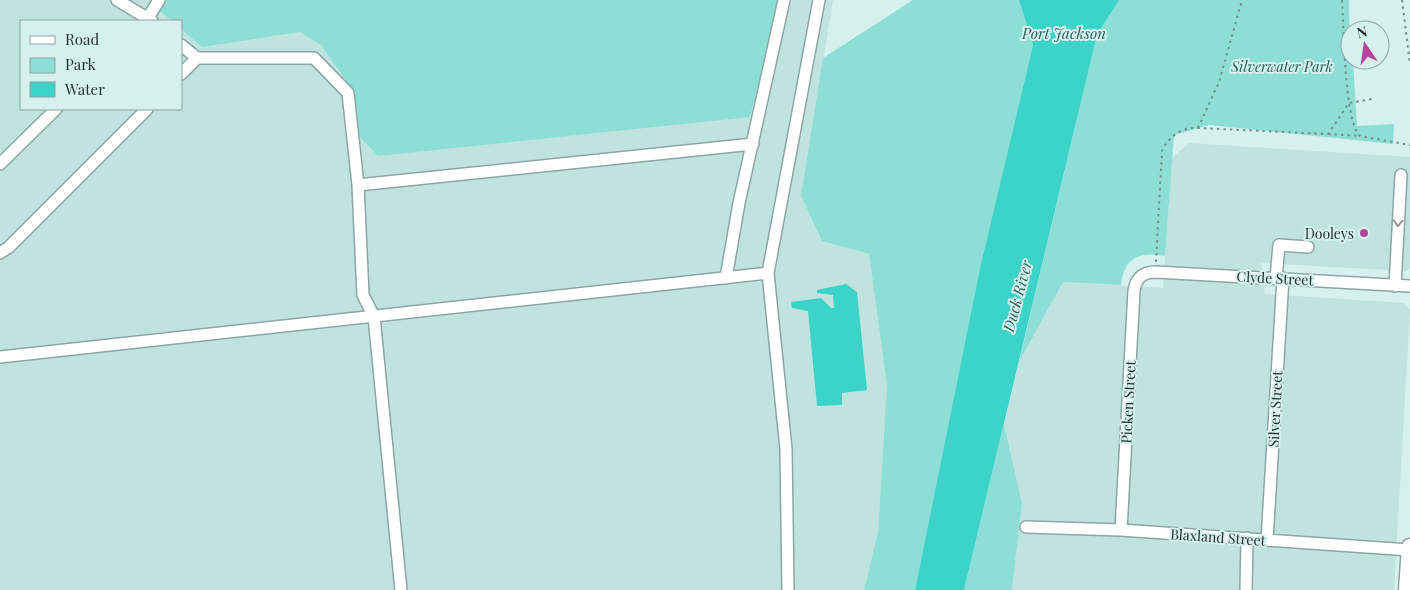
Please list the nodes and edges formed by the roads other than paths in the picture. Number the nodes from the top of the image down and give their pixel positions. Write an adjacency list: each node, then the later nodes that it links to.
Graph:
1 (117, 0): 5 (street)
2 (159, 0): 5 (street)
3 (784, 0): 11 (street)
4 (820, 0): 17 (street)
5 (149, 20)
6 (182, 47): 7 (street)
7 (197, 58): 8 (street); 14 (street)
8 (182, 73)
9 (55, 110): 12 (street)
10 (146, 110): 16 (street)
11 (753, 144): 14 (street); 19 (street)
12 (0, 164)
13 (1401, 175): 21 (street, one-way to 21)
14 (358, 185): 23 (street)
15 (1308, 247): 20 (street, Silver Street)
16 (0, 253)
17 (768, 273): 19 (street); 31 (street)
18 (1141, 276): 20 (street, Clyde Street); 26 (street, Picken Street)
19 (726, 278): 23 (street)
20 (1279, 278): 21 (street, Clyde Street); 28 (street, Silver Street)
21 (1395, 286): 22 (street, Clyde Street)
22 (1410, 286)
23 (374, 317): 24 (street); 30 (street)
24 (0, 357)
25 (1026, 527): 26 (street, Blaxland Street)
26 (1121, 530): 27 (street, Blaxland Street)
27 (1247, 538): 28 (street, Blaxland Street); 32 (street)
28 (1267, 540): 29 (street, Blaxland Street)
29 (1410, 548): 33 (highway)
30 (401, 590)
31 (788, 590)
32 (1246, 590)
33 (1408, 590)

